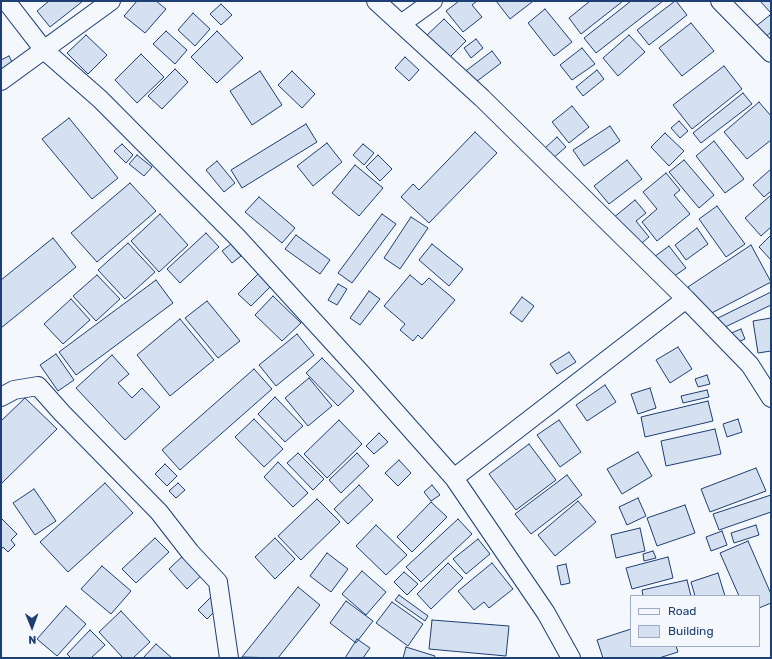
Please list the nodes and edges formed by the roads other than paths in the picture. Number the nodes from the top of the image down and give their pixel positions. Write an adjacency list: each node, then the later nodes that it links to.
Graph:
1 (6, 1): 7 (street)
2 (111, 1): 7 (street)
3 (376, 1): 6 (street)
4 (433, 1): 6 (street)
5 (720, 1): 8 (street)
6 (401, 24): 10 (street)
7 (44, 50): 9 (street); 13 (street)
8 (771, 53)
9 (1, 82)
10 (686, 299): 12 (street); 13 (street)
11 (1, 397): 14 (street)
12 (771, 398)
13 (454, 478): 15 (street)
14 (229, 658)
15 (571, 658)

